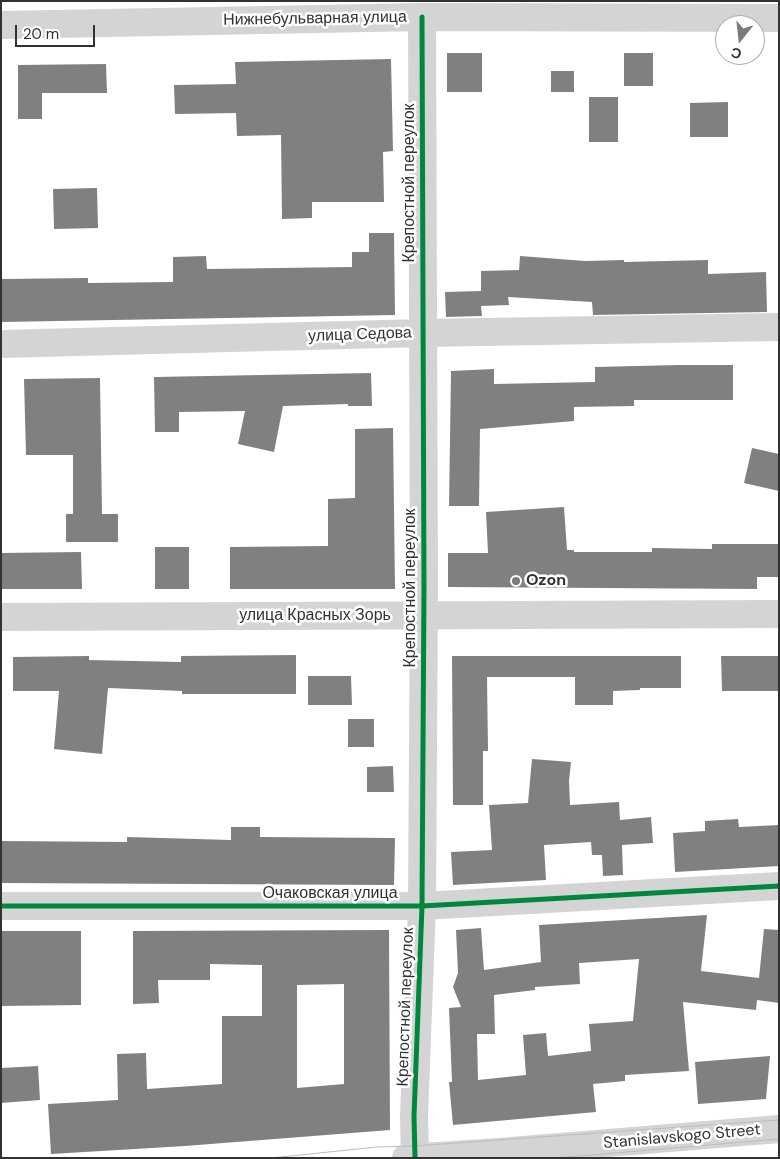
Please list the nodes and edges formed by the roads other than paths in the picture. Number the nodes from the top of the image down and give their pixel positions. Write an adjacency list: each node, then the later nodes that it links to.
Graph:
1 (422, 17): 2 (street, Нижнебульварная улица); 3 (street, Нижнебульварная улица); 5 (street, Крепостной переулок)
2 (779, 18)
3 (1, 25)
4 (779, 327): 5 (street, улица Седова)
5 (423, 333): 6 (street, улица Седова); 8 (street, Крепостной переулок)
6 (1, 344)
7 (779, 614): 8 (street, улица Красных Зорь)
8 (424, 616): 9 (street, улица Красных Зорь); 12 (street, Крепостной переулок)
9 (1, 617)
10 (779, 886): 12 (street, Очаковская улица)
11 (1, 906): 12 (street, Очаковская улица)
12 (422, 906): 14 (street, Крепостной переулок)
13 (779, 1129): 14 (street, Stanislavskogo Street)
14 (412, 1158)

